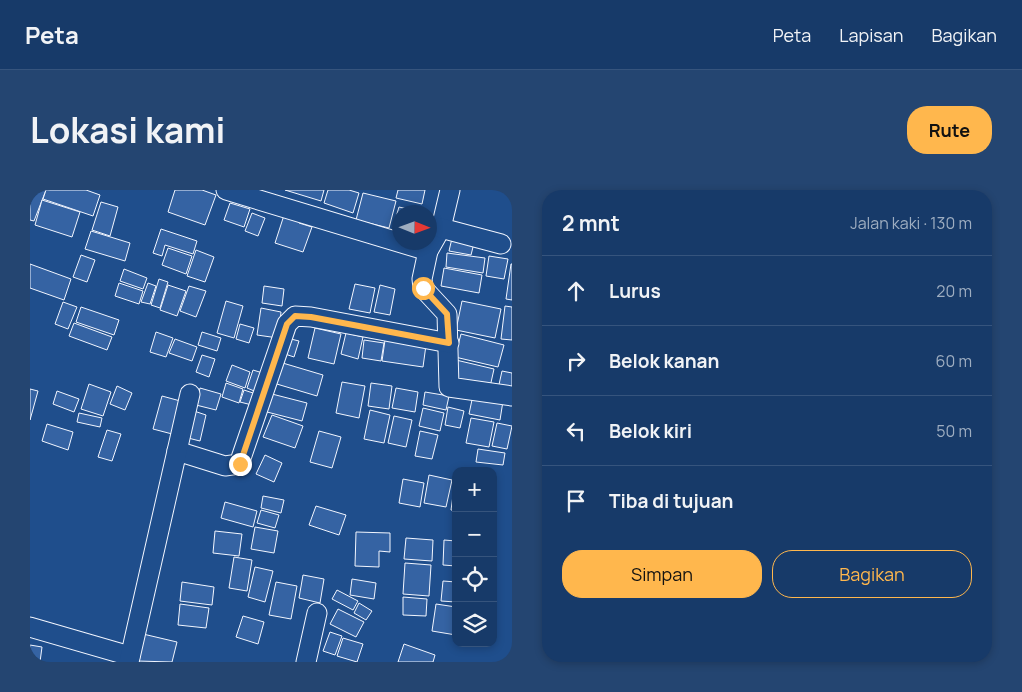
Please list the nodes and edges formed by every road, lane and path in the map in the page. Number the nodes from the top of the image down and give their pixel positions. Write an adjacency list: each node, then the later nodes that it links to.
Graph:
1 (226, 190): 5 (street)
2 (450, 190): 3 (street)
3 (441, 228): 4 (street); 5 (street)
4 (501, 244)
5 (428, 251): 6 (street)
6 (449, 343): 8 (street); 9 (street)
7 (190, 394): 9 (street)
8 (512, 396)
9 (177, 451): 12 (street)
10 (316, 613): 13 (street)
11 (30, 627): 12 (street)
12 (129, 659)
13 (306, 662)

